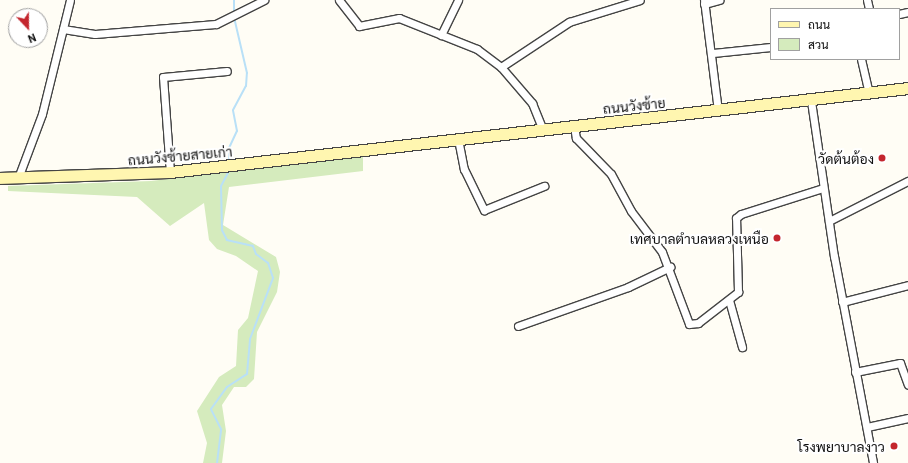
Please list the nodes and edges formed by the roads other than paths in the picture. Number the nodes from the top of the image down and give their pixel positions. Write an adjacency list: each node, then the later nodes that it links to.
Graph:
1 (70, 0): 8 (street)
2 (264, 0): 8 (street)
3 (339, 0): 9 (street)
4 (458, 0): 9 (street)
5 (640, 0): 13 (street)
6 (719, 0): 7 (street)
7 (704, 2): 11 (street)
8 (63, 29): 25 (street)
9 (441, 35): 13 (street)
10 (770, 47): 11 (street)
11 (713, 53): 18 (street)
12 (861, 60): 16 (street)
13 (501, 67): 20 (street)
14 (227, 71): 23 (street)
15 (908, 88): 16 (main road, ถนนวังซ้าย)
16 (869, 93): 17 (main road, ถนนวังซ้าย)
17 (811, 101): 18 (main road, ถนนวังซ้าย); 28 (street)
18 (718, 111): 19 (main road, ถนนวังซ้าย)
19 (574, 126): 20 (main road, ถนนวังซ้าย); 30 (street)
20 (543, 130): 21 (main road, ถนนวังซ้าย)
21 (458, 139): 22 (main road, ถนนวังซ้าย); 27 (street)
22 (362, 150): 23 (main road, ถนนวังซ้ายสายเก่า)
23 (170, 172): 25 (main road, ถนนวังซ้ายสายเก่า)
24 (0, 178): 25 (main road, ถนนวังซ้ายสายเก่า)
25 (18, 178)
26 (908, 181): 29 (street)
27 (544, 186)
28 (823, 188): 29 (street); 32 (street)
29 (829, 221): 33 (street)
30 (670, 268): 32 (street); 34 (street)
31 (908, 285): 33 (street)
32 (729, 300): 35 (street)
33 (842, 302): 36 (street)
34 (518, 326)
35 (742, 347)
36 (855, 372): 37 (street); 39 (street)
37 (907, 380)
38 (908, 418): 39 (street)
39 (866, 427): 40 (street)
40 (873, 463)

